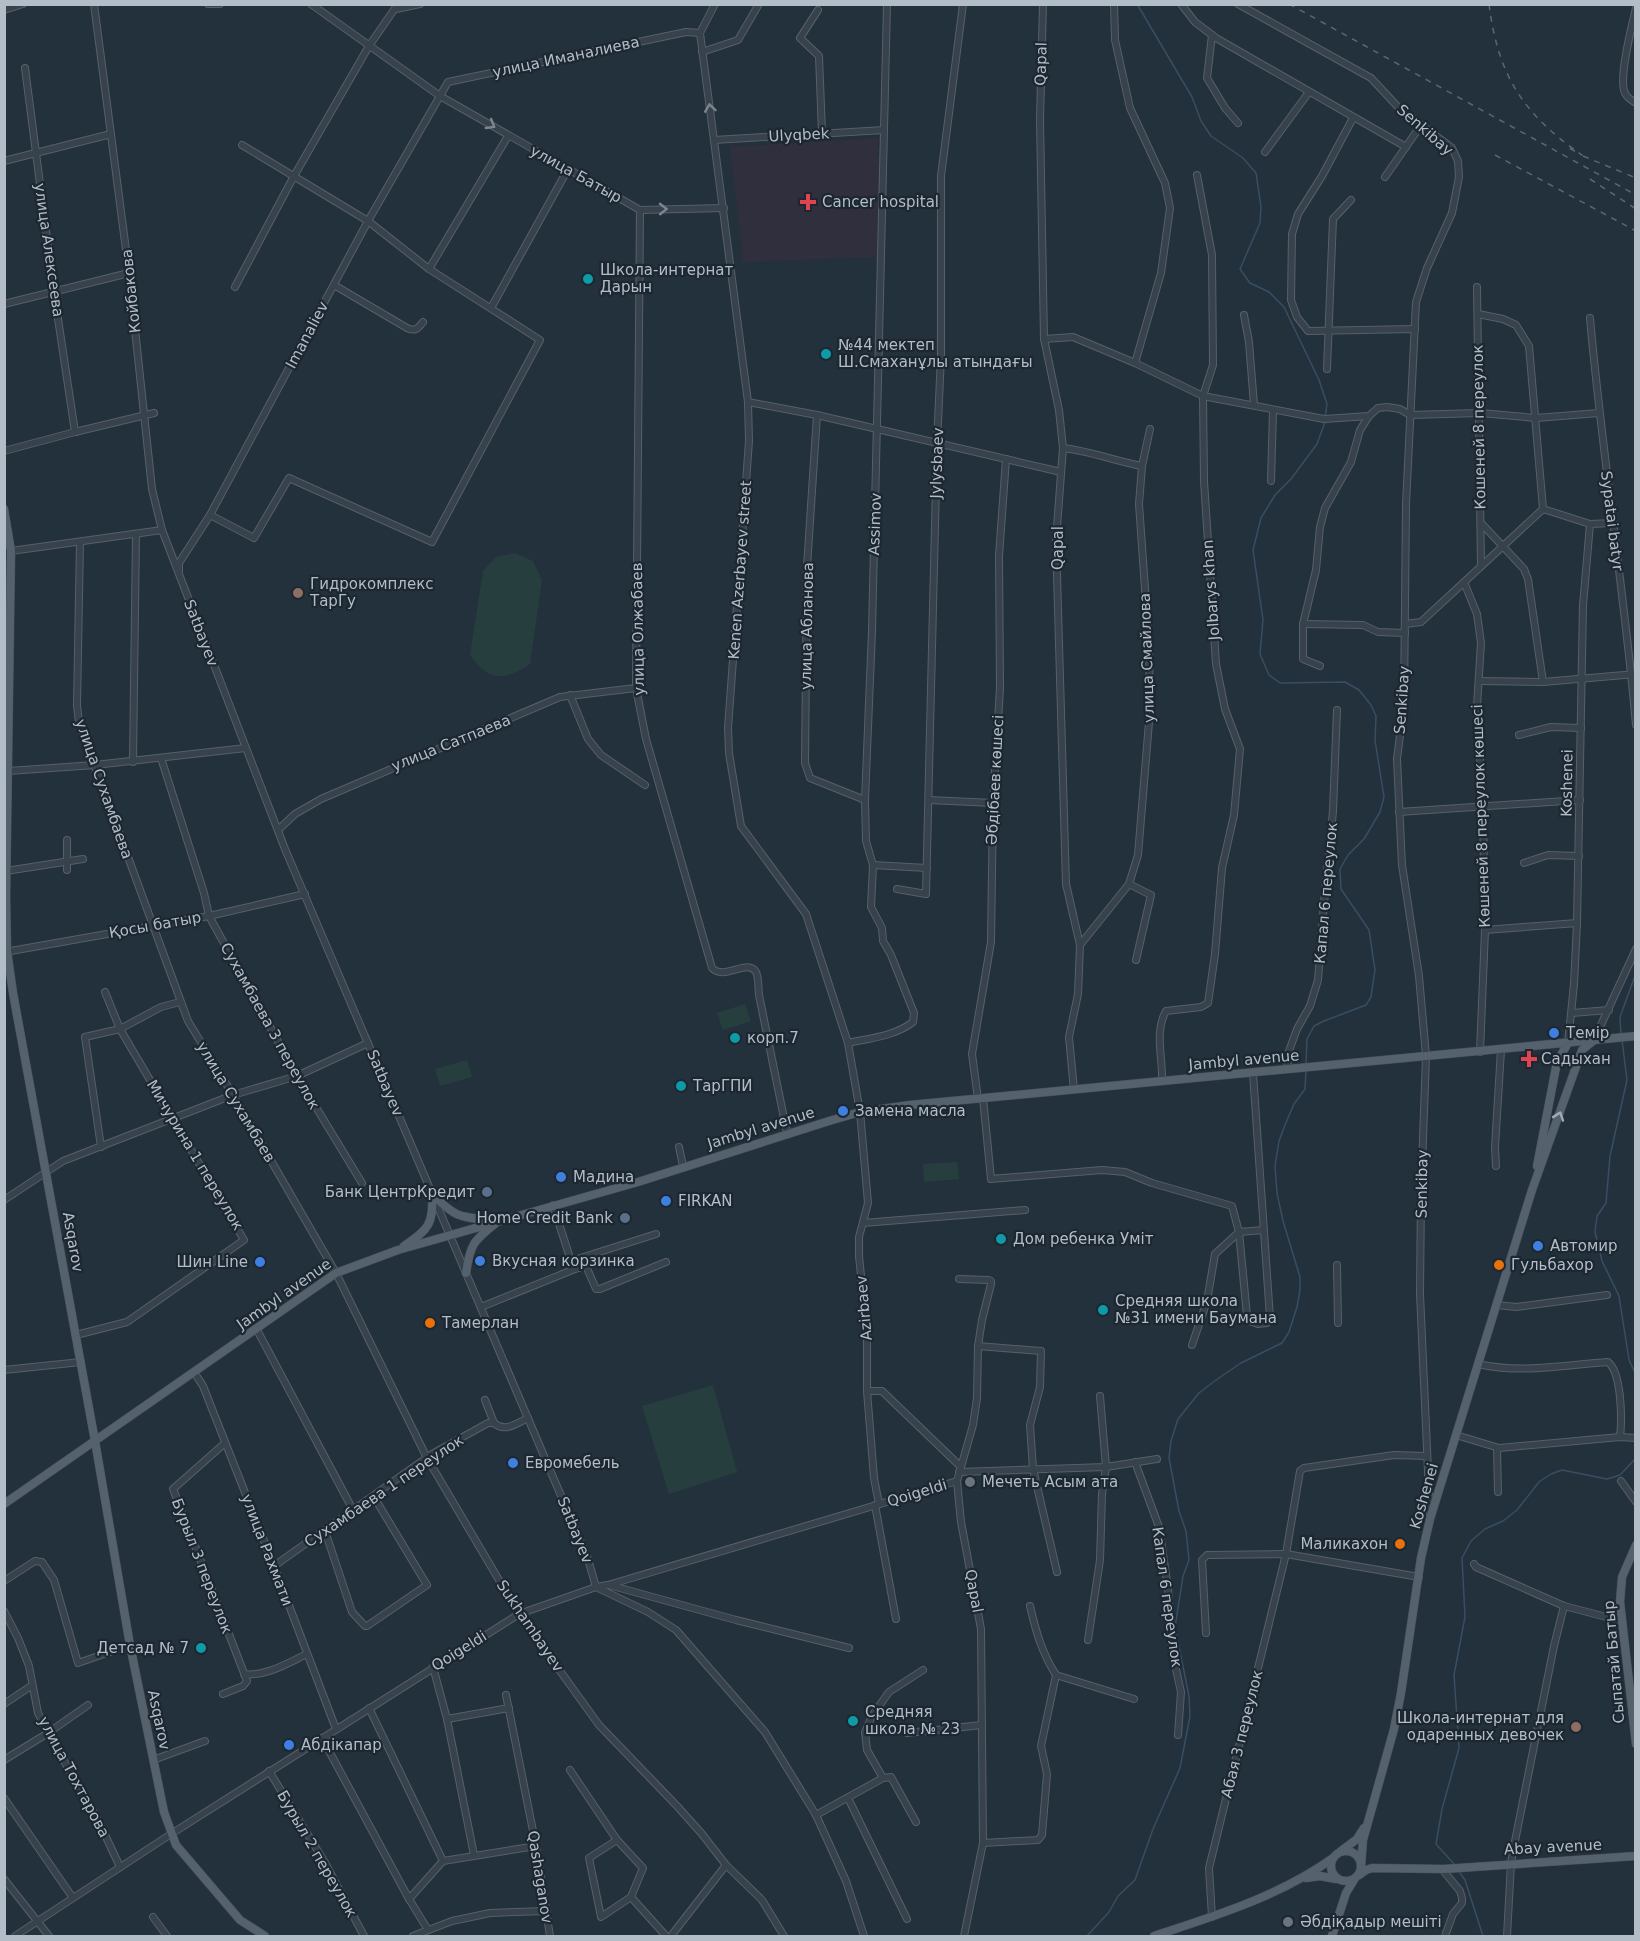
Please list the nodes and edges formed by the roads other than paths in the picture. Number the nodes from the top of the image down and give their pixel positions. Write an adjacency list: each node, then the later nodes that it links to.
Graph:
1 (23, 4): 17 (street)
2 (94, 4): 32 (street, Койбакова)
3 (208, 4): 4 (street)
4 (220, 4)
5 (310, 4): 21 (street, улица Батыр)
6 (420, 4): 15 (street)
7 (715, 4): 19 (street)
8 (759, 4): 22 (street)
9 (887, 4): 30 (street, Assimov)
10 (963, 4): 80 (street, Jylysbaev)
11 (1044, 4): 62 (street, Qapal)
12 (1114, 4): 63 (street)
13 (1181, 4): 20 (street)
14 (1238, 4): 29 (street, Senkibay)
15 (397, 7): 21 (street)
16 (1635, 8): 26 (street)
17 (4, 10)
18 (818, 10): 31 (street)
19 (700, 33): 22 (street, Kenen Azerbayev street); 25 (street, улица Иманалиева)
20 (1212, 35): 24 (street); 28 (street)
21 (369, 46): 25 (street, улица Батыр); 42 (street)
22 (702, 52): 34 (street, Kenen Azerbayev street, one-way to 22)
23 (25, 68): 38 (street, улица Алексеева)
24 (1309, 92): 27 (street); 37 (street)
25 (440, 96): 33 (street, улица Батыр, one-way to 33); 47 (street, Imanaliev)
26 (1635, 103)
27 (1353, 118): 36 (street); 60 (street)
28 (1238, 123)
29 (1421, 125): 36 (street); 61 (street, Senkibay)
30 (884, 130): 31 (street, Ulyqbek); 77 (street, Assimov)
31 (822, 133): 34 (street, Ulyqbek)
32 (111, 134): 38 (street); 49 (street, Койбакова)
33 (508, 136): 40 (street, улица Батыр); 48 (street)
34 (714, 140): 45 (street, Kenen Azerbayev street)
35 (242, 145): 42 (street)
36 (1406, 147): 43 (street)
37 (1265, 152)
38 (36, 153): 39 (street); 53 (street, улица Алексеева)
39 (4, 161)
40 (568, 169): 46 (street, улица Батыр); 55 (street)
41 (1197, 175): 65 (street, Jolbarys khan)
42 (294, 176): 47 (street); 52 (street)
43 (1385, 177)
44 (1351, 200): 60 (street)
45 (724, 208): 46 (street, улица Батыр, one-way to 45); 66 (street, Kenen Azerbayev street)
46 (640, 210): 110 (street, улица Олжабаев)
47 (368, 221): 48 (street); 50 (street, Imanaliev)
48 (429, 269): 55 (street)
49 (129, 273): 53 (street); 74 (street, Койбакова)
50 (334, 285): 59 (street); 89 (street, Imanaliev)
51 (1477, 287): 56 (street, Кошеней 8 переулок)
52 (235, 288)
53 (54, 292): 54 (street); 79 (street, улица Алексеева)
54 (4, 304)
55 (491, 308): 89 (street)
56 (1478, 314): 70 (street, Кошеней 8 переулок); 76 (street)
57 (1244, 315): 67 (street)
58 (1590, 318): 71 (street, Sypatai batyr)
59 (423, 322)
60 (1327, 329): 61 (street); 64 (street)
61 (1415, 329): 73 (street, Senkibay)
62 (1044, 339): 63 (street); 81 (street, Qapal)
63 (1135, 363): 65 (street)
64 (1327, 369)
65 (1203, 396): 67 (street); 166 (street, Jolbarys khan)
66 (748, 402): 72 (street); 157 (street, Kenen Azerbayev street)
67 (1254, 405): 68 (street)
68 (1273, 410): 75 (street); 86 (street)
69 (154, 413): 74 (street)
70 (1480, 413): 73 (street); 76 (street); 90 (street, Кошеней 8 переулок)
71 (1599, 413): 76 (street); 91 (street, Sypatai batyr)
72 (817, 415): 77 (street); 122 (street, улица Абланова)
73 (1410, 415): 75 (street); 102 (street, Senkibay)
74 (145, 417): 79 (street); 93 (street, Койбакова)
75 (1369, 417): 101 (street)
76 (1536, 418): 87 (street)
77 (877, 429): 80 (street); 122 (street, Assimov)
78 (1150, 429): 84 (street, улица Смайлова)
79 (75, 432): 82 (street)
80 (937, 443): 83 (street); 123 (street, Jylysbaev)
81 (1063, 448): 84 (street); 85 (street, Qapal)
82 (4, 451)
83 (1006, 459): 85 (street); 125 (street, Әбдібаев көшесі)
84 (1142, 466): 138 (street, улица Смайлова)
85 (1061, 472): 145 (street, Qapal)
86 (1271, 481)
87 (1543, 508): 92 (street); 96 (street)
88 (4, 509): 97 (main road, Asqarov)
89 (210, 515): 99 (street, Imanaliev)
90 (1481, 522): 96 (street); 98 (street, Кошеней 8 переулок)
91 (1613, 523): 92 (street); 106 (street, Sypatai batyr)
92 (1590, 525): 107 (street, Koshenei)
93 (162, 530): 94 (street); 99 (street, Койбакова)
94 (136, 534): 95 (street); 118 (street)
95 (80, 542): 97 (street); 119 (street, улица Сухамбаева)
96 (1502, 547): 98 (street); 109 (street)
97 (10, 551): 103 (main road, Asqarov)
98 (1481, 567): 100 (street)
99 (178, 576): 116 (street, Satbayev)
100 (1464, 582): 102 (street); 108 (street, Көшеней 8 переулок көшесі)
101 (1303, 624): 104 (street); 105 (street)
102 (1405, 624): 104 (street, Senkibay)
103 (7, 626): 120 (main road, Asqarov)
104 (1405, 633): 127 (street, Senkibay)
105 (1320, 666)
106 (1633, 674): 107 (street); 113 (street, Sypatai batyr)
107 (1582, 678): 109 (street); 114 (street, Koshenei)
108 (1480, 681): 109 (street); 126 (street, Көшеней 8 переулок көшесі)
109 (1543, 682)
110 (636, 688): 111 (street, улица Сатпаева); 172 (street, улица Олжабаев)
111 (570, 695): 121 (street); 128 (street, улица Сатпаева)
112 (1337, 710): 163 (street, Капал 6 переулок)
113 (1635, 725)
114 (1581, 728): 115 (street); 124 (street, Koshenei)
115 (1519, 735)
116 (246, 748): 117 (street); 128 (street, Satbayev)
117 (161, 759): 118 (street); 141 (street, Сухамбаева 3 переулок)
118 (133, 762): 119 (street)
119 (94, 765): 120 (street); 143 (street, улица Сухамбаева)
120 (8, 771): 137 (main road, Asqarov)
121 (645, 785)
122 (865, 800): 134 (street, Assimov)
123 (929, 800): 125 (street); 135 (street, Jylysbaev)
124 (1580, 801): 126 (street); 130 (street, Koshenei)
125 (993, 803): 169 (street, Әбдібаев көшесі)
126 (1483, 808): 127 (street); 144 (street, Көшеней 8 переулок көшесі)
127 (1399, 812): 161 (street, Senkibay)
128 (278, 830): 140 (street, Satbayev)
129 (67, 840): 132 (street)
130 (1579, 856): 133 (street); 142 (street, Koshenei)
131 (83, 859): 132 (street)
132 (67, 862): 136 (street); 137 (street)
133 (1524, 863)
134 (873, 865): 135 (street); 157 (street, Assimov)
135 (927, 868): 139 (street, Jylysbaev)
136 (67, 870)
137 (6, 872): 147 (main road, Asqarov)
138 (1129, 885): 145 (street, улица Смайлова); 148 (street)
139 (897, 889)
140 (305, 894): 141 (street, Қосы батыр); 156 (street, Satbayev)
141 (209, 916): 143 (street, Қосы батыр); 165 (street, Сухамбаева 3 переулок)
142 (1577, 923): 144 (street); 152 (street, Koshenei)
143 (152, 925): 147 (street, Қосы батыр); 150 (street, улица Сухамбаев)
144 (1485, 930): 160 (street, Көшеней 8 переулок көшесі)
145 (1080, 945): 167 (street, Qapal)
146 (1635, 949): 151 (street)
147 (6, 951): 177 (main road, Asqarov)
148 (1136, 960)
149 (105, 992): 153 (street, Мичурина 1 переулок)
150 (180, 1002): 153 (street); 168 (street, улица Сухамбаев)
151 (1609, 1010): 152 (street); 155 (street)
152 (1572, 1013): 158 (street, Koshenei)
153 (120, 1029): 171 (street, Мичурина 1 переулок); 173 (street)
154 (1631, 1036): 155 (main road, Jambyl avenue)
155 (1594, 1040): 158 (main road, Jambyl avenue); 162 (main road)
156 (368, 1043): 165 (street); 180 (street, Satbayev)
157 (848, 1043): 170 (street, Kenen Azerbayev street)
158 (1568, 1043): 159 (main road, Jambyl avenue); 162 (main road); 179 (main road)
159 (1501, 1050): 160 (main road, Jambyl avenue); 176 (street)
160 (1480, 1052): 161 (main road, Jambyl avenue)
161 (1426, 1056): 163 (main road, Jambyl avenue); 221 (street, Senkibay)
162 (1576, 1064): 179 (main road, one-way to 162)
163 (1287, 1069): 164 (main road, Jambyl avenue)
164 (1253, 1072): 166 (main road, Jambyl avenue); 186 (street)
165 (297, 1076): 168 (street); 178 (street, Сухамбаева 3 переулок)
166 (1162, 1081): 167 (main road, Jambyl avenue)
167 (1074, 1090): 169 (main road, Jambyl avenue)
168 (233, 1095): 171 (street); 195 (street, улица Сухамбаев)
169 (981, 1099): 170 (main road, Jambyl avenue); 187 (street, Әбдібаев көшесі)
170 (860, 1112): 172 (main road, Jambyl avenue); 185 (street, Azirbaev)
171 (173, 1119): 173 (street); 203 (street, Мичурина 1 переулок)
172 (787, 1133): 175 (main road, Jambyl avenue)
173 (101, 1147): 177 (street)
174 (679, 1147): 175 (street)
175 (683, 1166): 182 (main road, Jambyl avenue)
176 (1496, 1167)
177 (47, 1170): 181 (street); 203 (main road, Asqarov)
178 (362, 1183)
179 (1532, 1190): 199 (main road, Koshenei)
180 (432, 1194): 184 (main road); 189 (street, Satbayev); 190 (main road)
181 (4, 1200)
182 (553, 1205): 184 (main road, Jambyl avenue); 191 (street)
183 (1024, 1210): 185 (street)
184 (500, 1220): 189 (main road, Jambyl avenue); 196 (main road)
185 (863, 1223): 210 (street, Azirbaev)
186 (1264, 1230): 187 (street); 187 (street)
187 (1239, 1232): 204 (street)
188 (656, 1234): 191 (street)
189 (450, 1236): 190 (main road, Jambyl avenue); 196 (street, Satbayev)
190 (398, 1250): 195 (main road, Jambyl avenue)
191 (571, 1261): 194 (street)
192 (666, 1262): 194 (street)
193 (1337, 1265): 201 (street)
194 (575, 1269): 200 (street)
195 (336, 1273): 202 (main road, Jambyl avenue); 222 (street, Sukhambayev)
196 (466, 1273): 200 (street, Satbayev)
197 (959, 1279): 205 (street, Qapal)
198 (1607, 1295): 199 (street)
199 (1497, 1305): 207 (main road, Koshenei)
200 (481, 1307): 213 (street, Satbayev)
201 (1338, 1323)
202 (257, 1330): 209 (main road, Jambyl avenue); 235 (street)
203 (76, 1335): 206 (main road, Asqarov)
204 (1192, 1345)
205 (978, 1346): 226 (street, Qapal); 227 (street)
206 (81, 1362): 208 (street); 218 (main road, Asqarov)
207 (1478, 1364): 215 (main road, Koshenei); 216 (street)
208 (4, 1370)
209 (194, 1372): 218 (main road, Jambyl avenue); 219 (street, улица Рахмати)
210 (867, 1391): 226 (street); 234 (street, Azirbaev)
211 (1100, 1396): 225 (street)
212 (485, 1400): 214 (street)
213 (528, 1418): 214 (street, Сухамбаева 1 переулок); 246 (street, Satbayev)
214 (494, 1423): 222 (street, Сухамбаева 1 переулок)
215 (1456, 1435): 220 (street); 236 (main road, Koshenei)
216 (1620, 1437): 217 (street); 220 (street)
217 (1635, 1438)
218 (95, 1442): 233 (main road, Jambyl avenue); 255 (main road, Asqarov)
219 (225, 1443): 241 (street, улица Рахмати); 260 (street, Бурыл 3 переулок)
220 (1497, 1448): 230 (street)
221 (1427, 1456): 236 (street, Senkibay); 239 (street, Абая 3 переулок)
222 (427, 1458): 231 (street, Сухамбаева 1 переулок); 250 (street, Sukhambayev)
223 (1157, 1459): 224 (street)
224 (1135, 1462): 225 (street); 275 (street, Капал 6 переулок)
225 (1106, 1467): 227 (street); 254 (street)
226 (960, 1469): 227 (street); 228 (street, Qapal)
227 (1033, 1469): 242 (street)
228 (957, 1481): 234 (street, Qoigeldi); 271 (street, Qapal)
229 (1621, 1481): 232 (street)
230 (1498, 1492)
231 (374, 1497): 235 (street, Сухамбаева 1 переулок); 237 (street)
232 (1635, 1502)
233 (4, 1504)
234 (877, 1504): 245 (street, Qoigeldi); 251 (street, Azirbaev)
235 (353, 1510): 237 (street, Сухамбаева 1 переулок)
236 (1430, 1519): 243 (main road, Koshenei)
237 (325, 1531): 241 (street, Сухамбаева 1 переулок)
238 (1635, 1545): 252 (main road, Сыпатай Батыр)
239 (1286, 1554): 243 (street); 253 (street); 313 (street, Абая 3 переулок)
240 (1474, 1564): 248 (street)
241 (274, 1566): 257 (street, улица Рахмати)
242 (1057, 1572)
243 (1419, 1577): 287 (main road, Koshenei)
244 (4, 1581): 255 (street)
245 (608, 1585): 246 (street, Qoigeldi); 256 (street)
246 (596, 1587): 250 (street, Qoigeldi); 286 (street)
247 (1030, 1606): 261 (street)
248 (1564, 1606): 252 (street); 298 (street)
249 (4, 1611): 262 (street, улица Тохтарова)
250 (519, 1614): 258 (street, Qoigeldi); 299 (street, Sukhambayev)
251 (896, 1619)
252 (1622, 1622): 278 (main road, Сыпатай Батыр)
253 (1206, 1633)
254 (1088, 1640)
255 (129, 1645): 280 (main road, Asqarov)
256 (849, 1648)
257 (308, 1654): 260 (street); 272 (street, улица Рахмати)
258 (433, 1667): 268 (street, Qoigeldi); 270 (street)
259 (923, 1670): 283 (street)
260 (244, 1674): 263 (street)
261 (1056, 1675): 265 (street); 291 (street)
262 (32, 1686): 266 (street); 273 (street, улица Тохтарова)
263 (223, 1694)
264 (506, 1695): 269 (street, Qashaganov)
265 (1134, 1699)
266 (4, 1704)
267 (88, 1705): 273 (street)
268 (369, 1708): 272 (street, Qoigeldi); 297 (street)
269 (509, 1708): 270 (street); 292 (street, Qashaganov)
270 (447, 1719): 294 (street)
271 (982, 1725): 274 (street); 291 (street, Qapal)
272 (336, 1729): 276 (street, Qoigeldi)
273 (48, 1733): 279 (street); 301 (street, улица Тохтарова)
274 (907, 1733)
275 (1178, 1735)
276 (322, 1738): 282 (street, Qoigeldi); 309 (street)
277 (205, 1741): 280 (street)
278 (1635, 1744)
279 (4, 1760)
280 (153, 1760): 289 (main road, Asqarov)
281 (570, 1770): 290 (street)
282 (269, 1771): 289 (street, Qoigeldi); 321 (street, Бурыл 2 переулок)
283 (883, 1778): 285 (street); 288 (street)
284 (4, 1798): 308 (street)
285 (848, 1798): 286 (street); 314 (street)
286 (816, 1815): 327 (street)
287 (1370, 1815): 293 (main road); 300 (main road)
288 (916, 1822)
289 (171, 1834): 301 (street, Qoigeldi); 320 (main road, Asqarov)
290 (617, 1840): 307 (street); 307 (street)
291 (983, 1844): 328 (street, Qapal)
292 (536, 1846): 294 (street); 311 (street, Qashaganov)
293 (1340, 1852): 296 (main road); 300 (main road)
294 (474, 1855): 297 (street)
295 (1635, 1856): 298 (main road, Abay avenue)
296 (1332, 1858): 305 (main road); 306 (main road)
297 (443, 1861): 309 (street)
298 (1511, 1863): 303 (main road, Abay avenue); 332 (street)
299 (726, 1865): 325 (street); 326 (street, Sukhambayev)
300 (1359, 1866): 302 (main road); 302 (main road); 305 (main road); 310 (main road)
301 (120, 1867): 308 (street, Qoigeldi)
302 (1388, 1868): 303 (main road, Abay avenue)
303 (1443, 1869): 331 (street)
304 (4, 1879): 315 (street)
305 (1338, 1879): 306 (main road); 310 (main road)
306 (1299, 1880): 313 (main road)
307 (631, 1897): 324 (street)
308 (73, 1898): 315 (street, Qoigeldi)
309 (409, 1899): 316 (street)
310 (1344, 1901): 330 (main road)
311 (547, 1911): 316 (street); 323 (street, Qashaganov)
312 (153, 1917): 319 (street)
313 (1212, 1917): 329 (main road)
314 (907, 1919)
315 (38, 1921): 317 (street, Qoigeldi); 318 (street)
316 (428, 1930): 322 (street)
317 (15, 1936)
318 (49, 1936)
319 (167, 1936)
320 (265, 1936)
321 (364, 1936)
322 (417, 1936)
323 (550, 1936)
324 (666, 1936)
325 (671, 1936)
326 (784, 1936)
327 (864, 1936)
328 (964, 1936)
329 (1154, 1936)
330 (1332, 1936)
331 (1444, 1936)
332 (1506, 1936)

